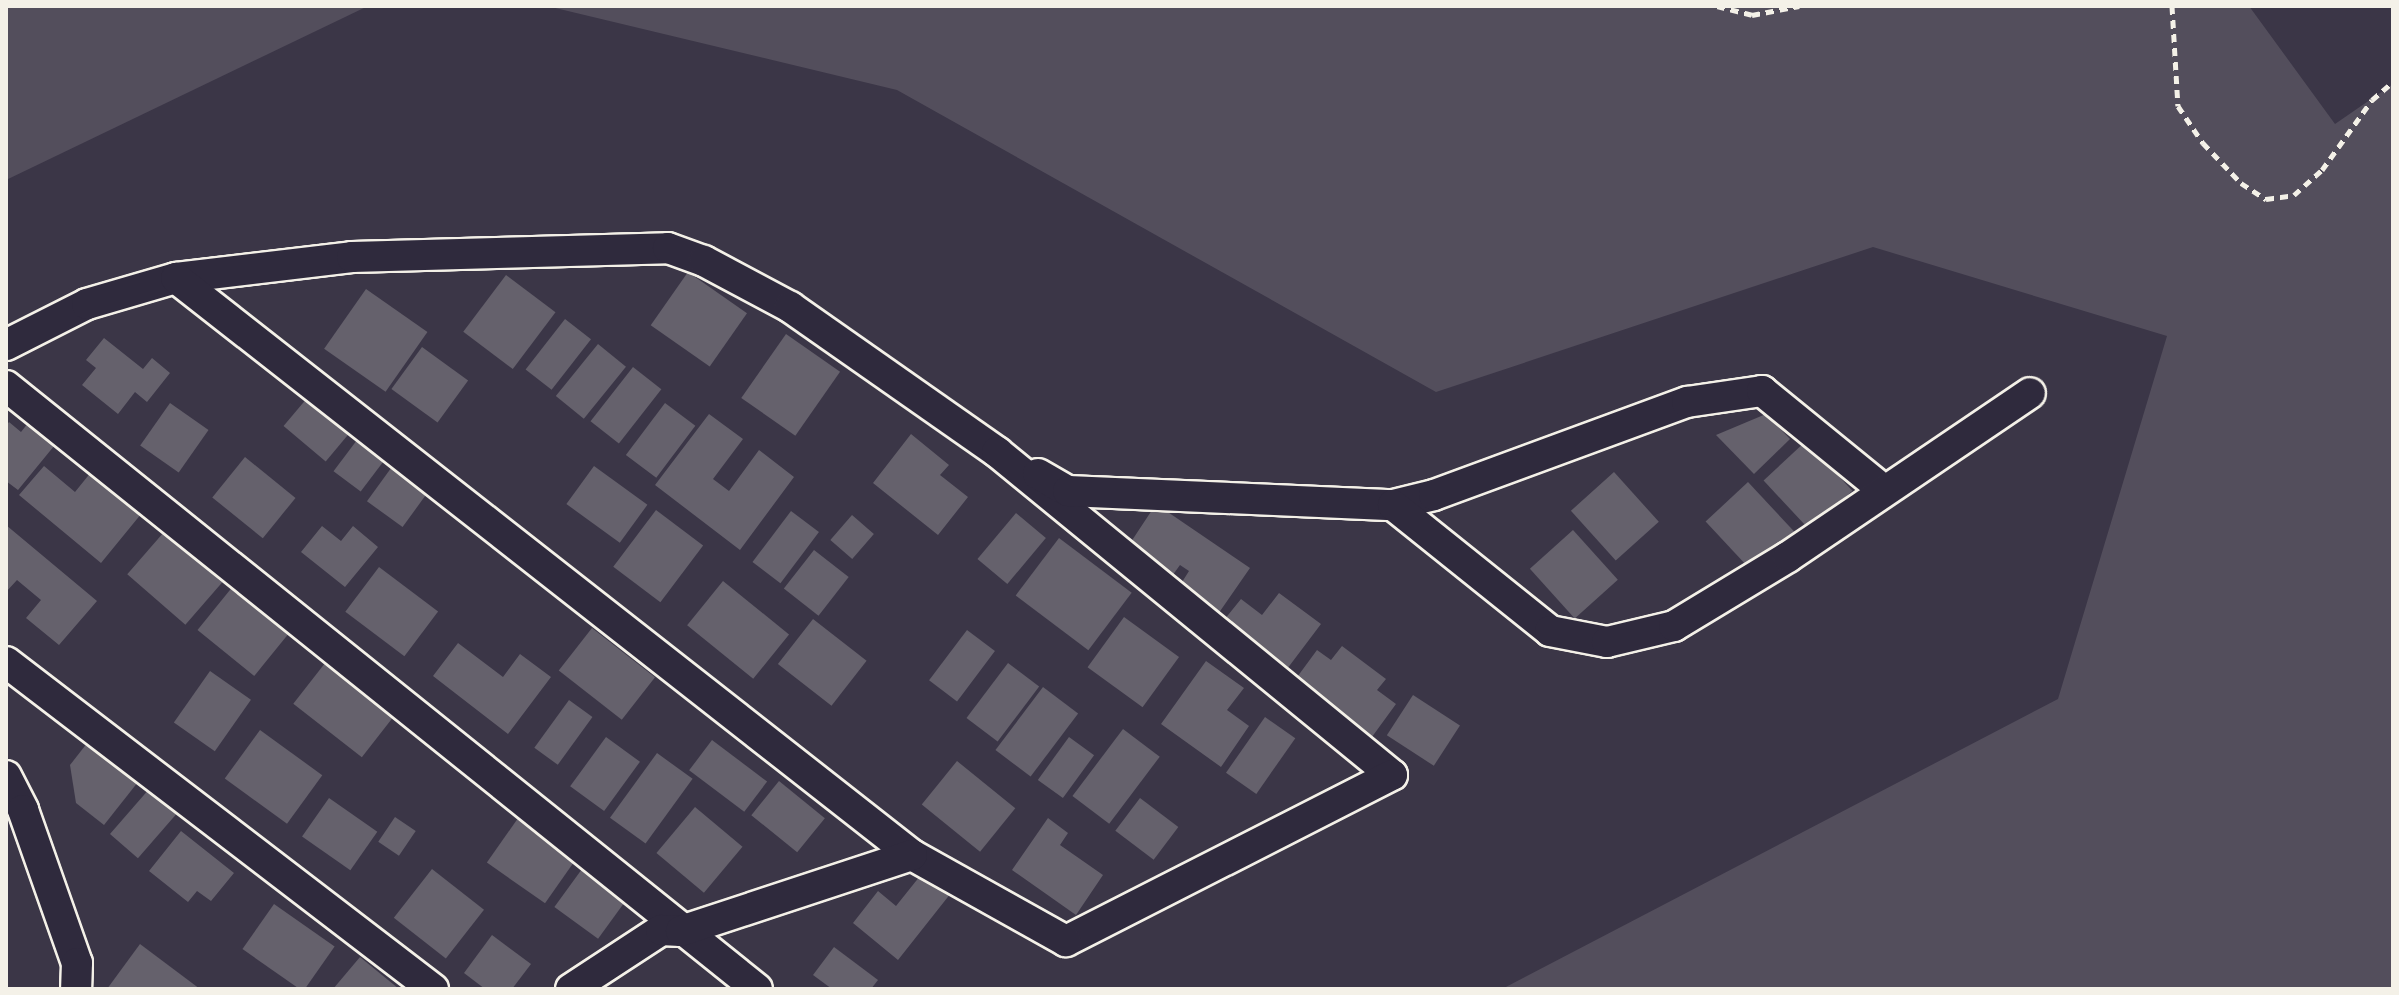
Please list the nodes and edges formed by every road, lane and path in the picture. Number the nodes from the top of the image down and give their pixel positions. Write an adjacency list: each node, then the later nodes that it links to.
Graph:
1 (1717, 6): 2 (path)
2 (1799, 6)
3 (2172, 6): 4 (path)
4 (2393, 82)
5 (176, 278): 6 (street); 9 (street); 14 (street)
6 (6, 345)
7 (6, 386): 15 (street)
8 (2030, 393): 10 (street)
9 (997, 452): 11 (street); 14 (street)
10 (1882, 489): 11 (street); 11 (street)
11 (1393, 505)
12 (6, 662): 17 (street)
13 (6, 776): 16 (street)
14 (912, 855): 15 (street)
15 (681, 931): 18 (street); 19 (street)
16 (76, 989)
17 (433, 989)
18 (571, 989)
19 (757, 989)

